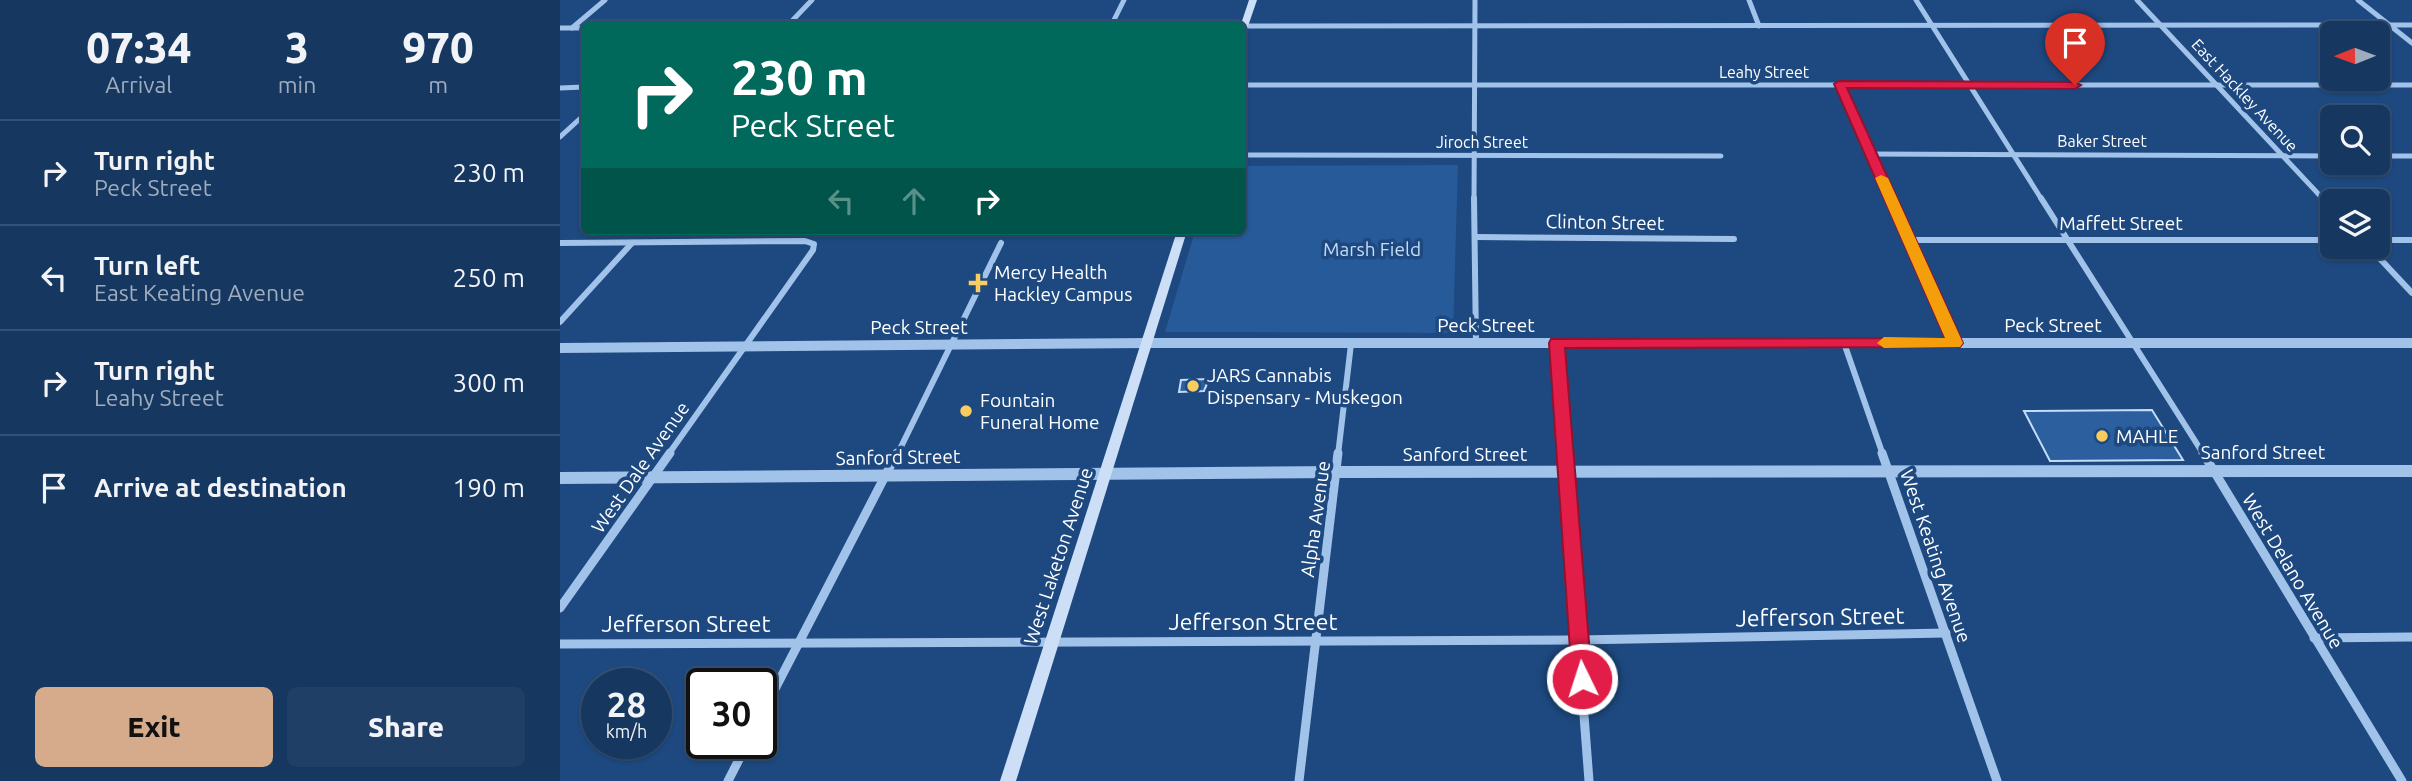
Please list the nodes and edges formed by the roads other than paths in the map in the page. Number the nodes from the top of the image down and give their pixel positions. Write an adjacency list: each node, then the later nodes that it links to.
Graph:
1 (606, 0): 23 (street)
2 (812, 0): 10 (street)
3 (1124, 0): 11 (street)
4 (1253, 0): 12 (main road)
5 (1475, 0): 14 (street)
6 (1749, 0): 19 (street)
7 (1916, 0): 20 (street, West Delano Avenue)
8 (2137, 0): 15 (street, East Hackley Avenue)
9 (2358, 0): 13 (street)
10 (792, 21)
11 (1114, 21)
12 (1246, 21)
13 (2384, 21)
14 (1475, 25): 19 (street); 25 (street); 32 (street)
15 (2161, 25): 16 (street); 20 (street); 30 (street, East Hackley Avenue)
16 (2320, 25)
17 (2390, 25): 18 (street)
18 (2412, 25)
19 (1759, 26): 20 (street)
20 (1932, 26): 29 (street, West Delano Avenue)
21 (2390, 26): 26 (street)
22 (560, 28): 23 (street)
23 (572, 28): 24 (street)
24 (581, 28)
25 (1246, 28)
26 (2412, 43)
27 (1839, 84): 29 (street, Leahy Street); 32 (street, Leahy Street); 37 (street)
28 (1246, 85): 32 (street, Leahy Street)
29 (1969, 85): 30 (street, Leahy Street); 39 (street, West Delano Avenue)
30 (2217, 85): 31 (street, Leahy Street); 42 (street, East Hackley Avenue)
31 (2412, 85)
32 (1474, 86): 40 (street)
33 (560, 88): 34 (street)
34 (581, 88)
35 (581, 118): 36 (street)
36 (560, 137)
37 (1870, 154): 39 (street, Baker Street); 51 (street)
38 (1246, 155): 40 (street, Jiroch Street)
39 (2014, 155): 42 (street, Baker Street); 50 (street, West Delano Avenue)
40 (1473, 156): 41 (street, Jiroch Street); 48 (street)
41 (1721, 156)
42 (2283, 156): 43 (street, Baker Street); 46 (street, East Hackley Avenue)
43 (2320, 156)
44 (2390, 156): 45 (street)
45 (2412, 156)
46 (2320, 195)
47 (1181, 235): 62 (main road)
48 (1475, 237): 49 (street, Clinton Street); 63 (street)
49 (1734, 239)
50 (2068, 239): 51 (street, Maffett Street); 52 (street, Maffett Street); 61 (street, West Delano Avenue)
51 (1909, 240): 66 (street)
52 (2320, 240)
53 (2390, 240): 54 (street)
54 (2412, 240)
55 (560, 243): 56 (street)
56 (632, 243): 60 (street); 69 (street, West Dale Avenue)
57 (1001, 243): 70 (street)
58 (2379, 259): 59 (street)
59 (2412, 293)
60 (560, 322)
61 (2133, 342): 66 (street, Peck Street); 67 (street, Peck Street); 72 (street, West Delano Avenue)
62 (1147, 343): 68 (street, Peck Street); 70 (street, Peck Street); 77 (main road, West Laketon Avenue)
63 (1476, 343): 64 (street, Peck Street); 68 (street, Peck Street)
64 (1556, 343): 65 (street, Peck Street); 76 (street)
65 (1844, 343): 66 (street, Peck Street); 73 (street, West Keating Avenue)
66 (1955, 343)
67 (2412, 343)
68 (1351, 344): 75 (street, Alpha Avenue)
69 (745, 345): 70 (street, Peck Street); 71 (street, Peck Street); 80 (street, West Dale Avenue)
70 (950, 345): 78 (street)
71 (560, 348)
72 (2213, 469): 73 (street, Sanford Street); 74 (street, Sanford Street); 84 (street, West Delano Avenue)
73 (1889, 471): 76 (street, Sanford Street); 82 (street, West Keating Avenue)
74 (2412, 471)
75 (1337, 472): 76 (street, Sanford Street); 77 (street, Sanford Street); 87 (street, Alpha Avenue)
76 (1567, 472): 85 (street)
77 (1105, 473): 78 (street, Sanford Street); 86 (main road, West Laketon Avenue)
78 (887, 474): 80 (street, Sanford Street); 88 (street)
79 (560, 478): 80 (street, Sanford Street)
80 (651, 478): 81 (street, West Dale Avenue)
81 (560, 608)
82 (1946, 633): 85 (street, Jefferson Street); 96 (street, West Keating Avenue)
83 (2412, 637): 84 (street)
84 (2314, 638): 97 (street, West Delano Avenue)
85 (1579, 640): 87 (street, Jefferson Street); 95 (street)
86 (1052, 641): 87 (street, Jefferson Street); 88 (street, Jefferson Street); 93 (main road, West Laketon Avenue)
87 (1314, 641): 94 (street, Alpha Avenue)
88 (798, 643): 89 (street, Jefferson Street); 90 (street)
89 (560, 644)
90 (777, 684)
91 (739, 759): 92 (street)
92 (728, 781)
93 (1008, 781)
94 (1299, 781)
95 (1588, 781)
96 (1997, 781)
97 (2402, 781)

